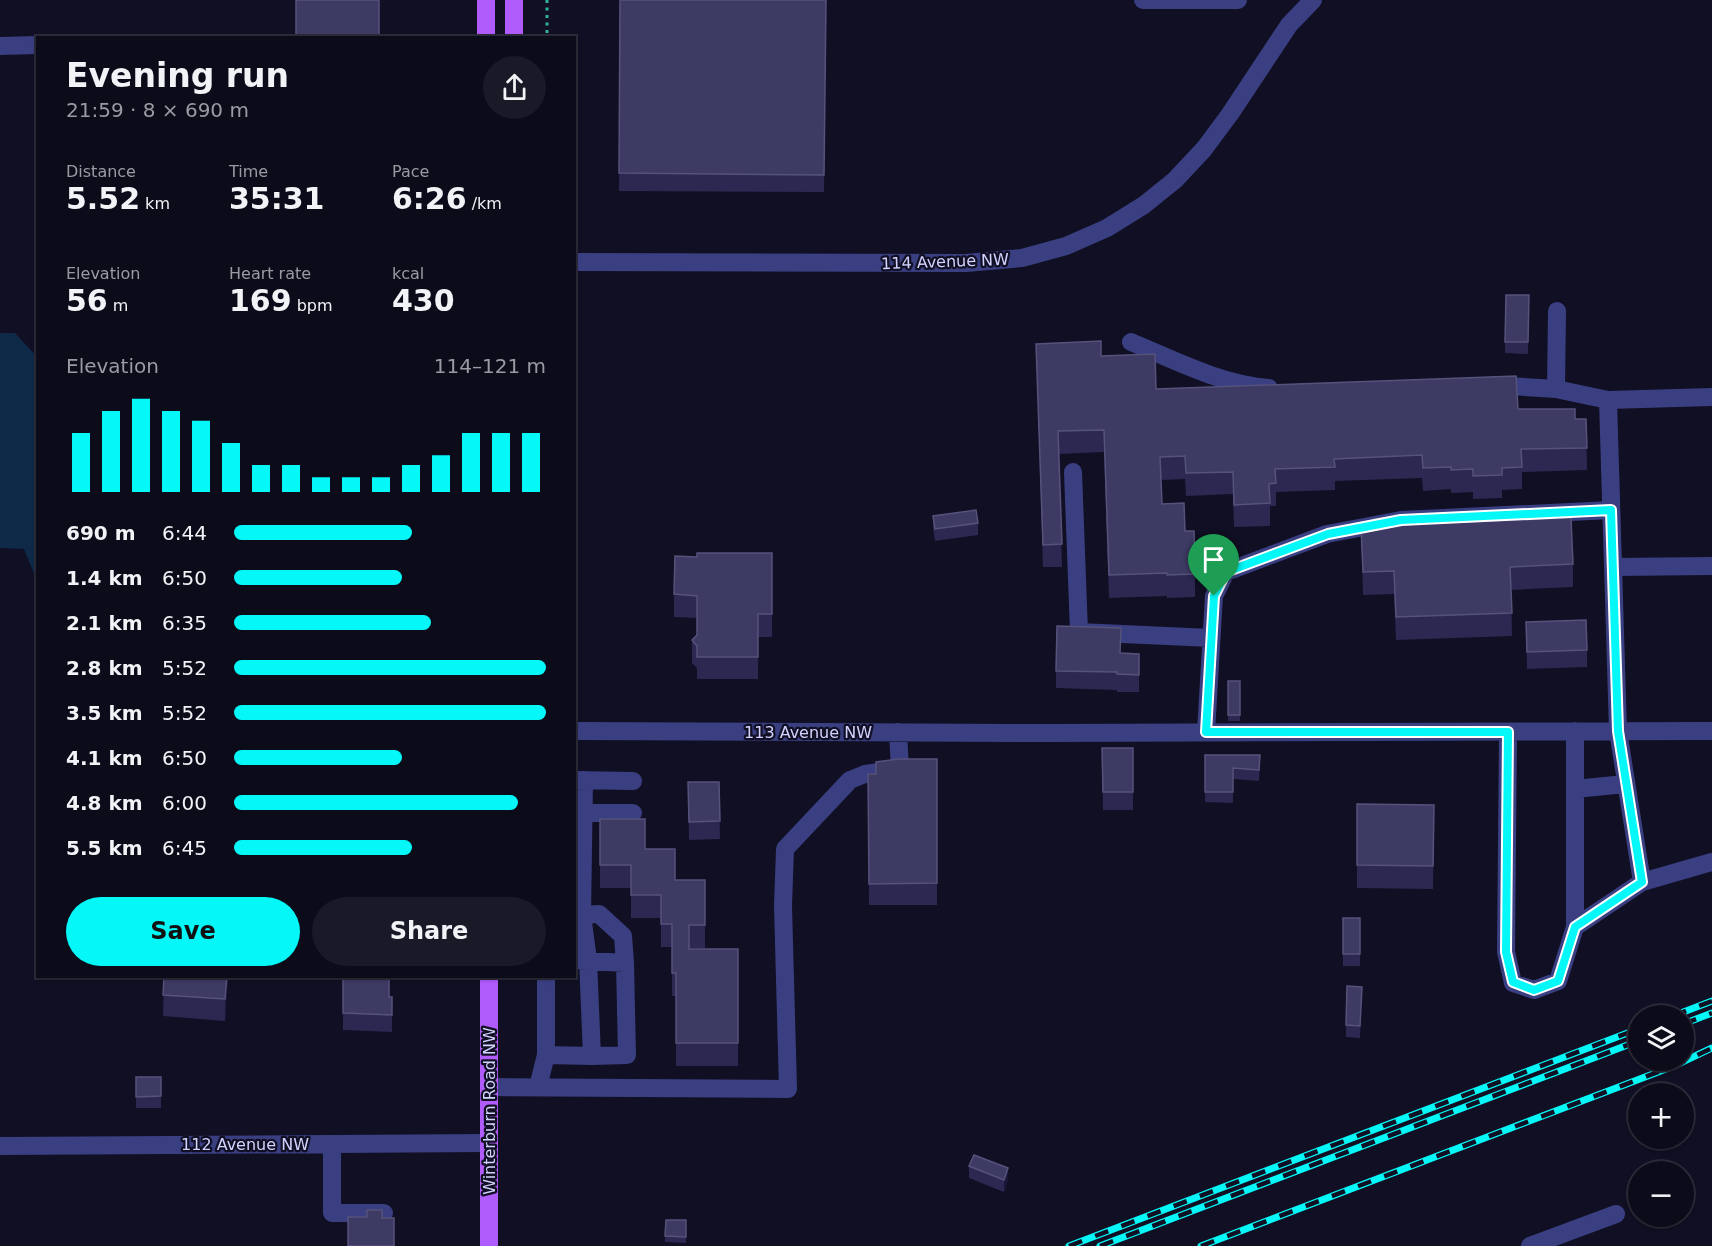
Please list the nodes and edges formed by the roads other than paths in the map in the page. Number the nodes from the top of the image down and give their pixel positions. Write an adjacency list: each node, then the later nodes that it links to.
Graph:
1 (486, 0): 6 (main road)
2 (514, 0): 7 (main road)
3 (1143, 0): 4 (street)
4 (1238, 0)
5 (1313, 0): 10 (street, 114 Avenue NW)
6 (486, 36)
7 (514, 36)
8 (36, 45): 9 (street)
9 (0, 46)
10 (576, 262)
11 (1557, 311): 15 (street)
12 (1131, 342): 14 (street)
13 (1477, 385): 15 (street)
14 (1282, 389)
15 (1556, 389): 17 (street)
16 (1712, 397): 17 (street)
17 (1608, 400): 19 (street)
18 (1073, 472): 22 (street)
19 (1611, 510): 21 (street); 22 (street)
20 (1712, 566): 21 (street)
21 (1613, 567): 25 (street)
22 (1211, 638): 28 (street)
23 (576, 731): 27 (street, 113 Avenue NW)
24 (1575, 731): 25 (street, 113 Avenue NW); 29 (street, 113 Avenue NW); 33 (street)
25 (1618, 731): 26 (street, 113 Avenue NW); 32 (street)
26 (1712, 731)
27 (898, 732): 28 (street, 113 Avenue NW); 47 (street)
28 (1206, 732): 29 (street, 113 Avenue NW)
29 (1508, 732): 39 (street)
30 (579, 780): 31 (street); 34 (street)
31 (633, 781)
32 (1626, 784): 33 (street); 37 (street)
33 (1575, 789): 39 (street)
34 (583, 813): 35 (street); 38 (street)
35 (633, 813)
36 (1712, 862): 37 (street)
37 (1642, 882): 39 (street)
38 (582, 915): 40 (street); 41 (street)
39 (1575, 927)
40 (581, 960): 41 (street); 45 (street)
41 (625, 963): 45 (street)
42 (489, 978): 46 (main road, Winterburn Road NW)
43 (546, 978): 44 (street)
44 (546, 1055): 45 (street); 47 (street)
45 (592, 1056)
46 (489, 1087): 47 (street); 48 (main road, Winterburn Road NW)
47 (538, 1088)
48 (489, 1143): 49 (street, 112 Avenue NW); 53 (main road, Winterburn Road NW)
49 (332, 1144): 50 (street, 112 Avenue NW); 51 (street)
50 (0, 1146)
51 (384, 1213)
52 (1616, 1214): 54 (street)
53 (489, 1246)
54 (1530, 1246)

